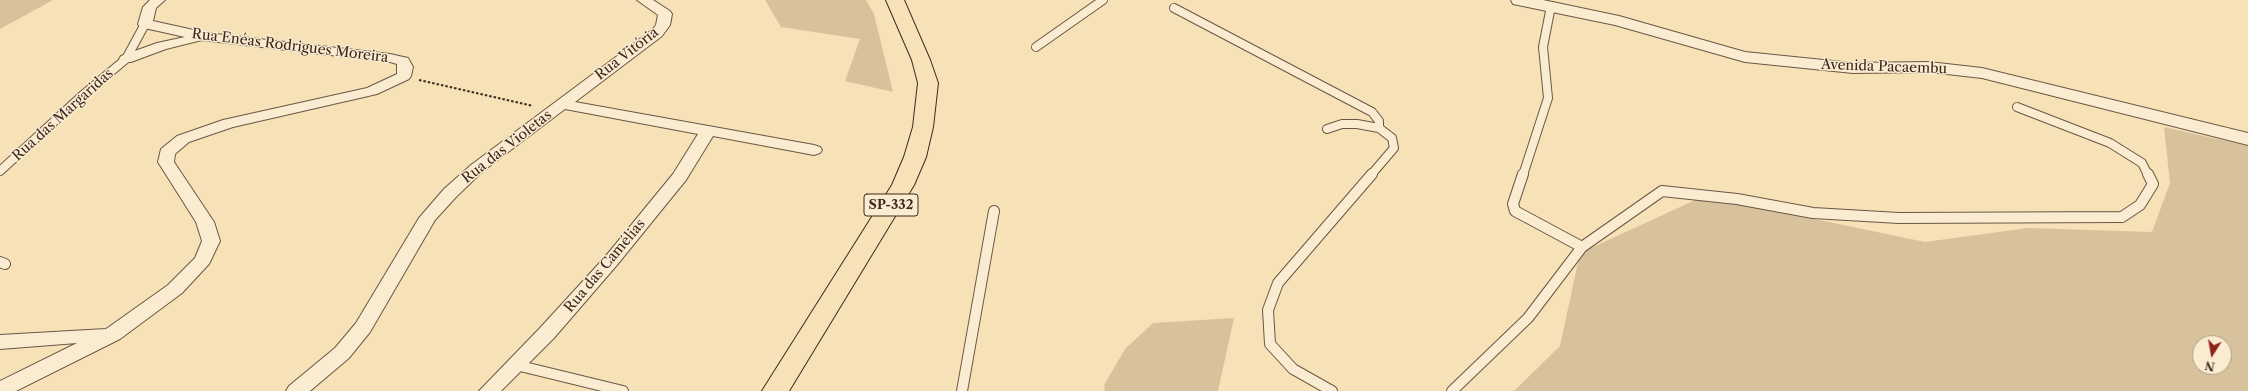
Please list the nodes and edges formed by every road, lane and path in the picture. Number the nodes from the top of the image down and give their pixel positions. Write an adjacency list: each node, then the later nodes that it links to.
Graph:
1 (158, 0): 8 (street)
2 (644, 0): 13 (street, Rua Vitória)
3 (895, 0): 30 (main road, SP-332)
4 (1103, 0): 10 (lane)
5 (1520, 0): 6 (street, Avenida Pacaembu)
6 (1551, 6): 18 (street, Avenida Pacaembu); 22 (lane)
7 (1174, 8): 15 (lane)
8 (145, 24): 9 (street, Rua Enéas Rodrigues Moreira); 11 (lane, Rua das Margaridas)
9 (207, 37): 11 (street, Rua das Margaridas); 12 (street, Rua Enéas Rodrigues Moreira)
10 (1036, 47)
11 (126, 59): 20 (lane, Rua das Margaridas)
12 (404, 76): 13 (path); 23 (street, Rua Enéas Rodrigues Moreira)
13 (557, 107): 17 (street, Rua das Violetas); 27 (street, Rua das Violetas)
14 (2017, 107): 22 (lane)
15 (1379, 128): 16 (lane); 32 (lane)
16 (1327, 129)
17 (708, 131): 19 (street, Rua das Violetas); 25 (street, Rua das Camélias)
18 (2248, 140)
19 (814, 150)
20 (0, 171)
21 (994, 211): 31 (lane)
22 (1582, 247): 33 (lane)
23 (113, 334): 24 (street); 26 (street, Rua Enéas Rodrigues Moreira)
24 (0, 342)
25 (516, 365): 28 (street, Rua das Camélias); 29 (lane)
26 (0, 390)
27 (296, 391)
28 (489, 391)
29 (624, 391)
30 (775, 391)
31 (962, 391)
32 (1332, 391)
33 (1452, 391)

